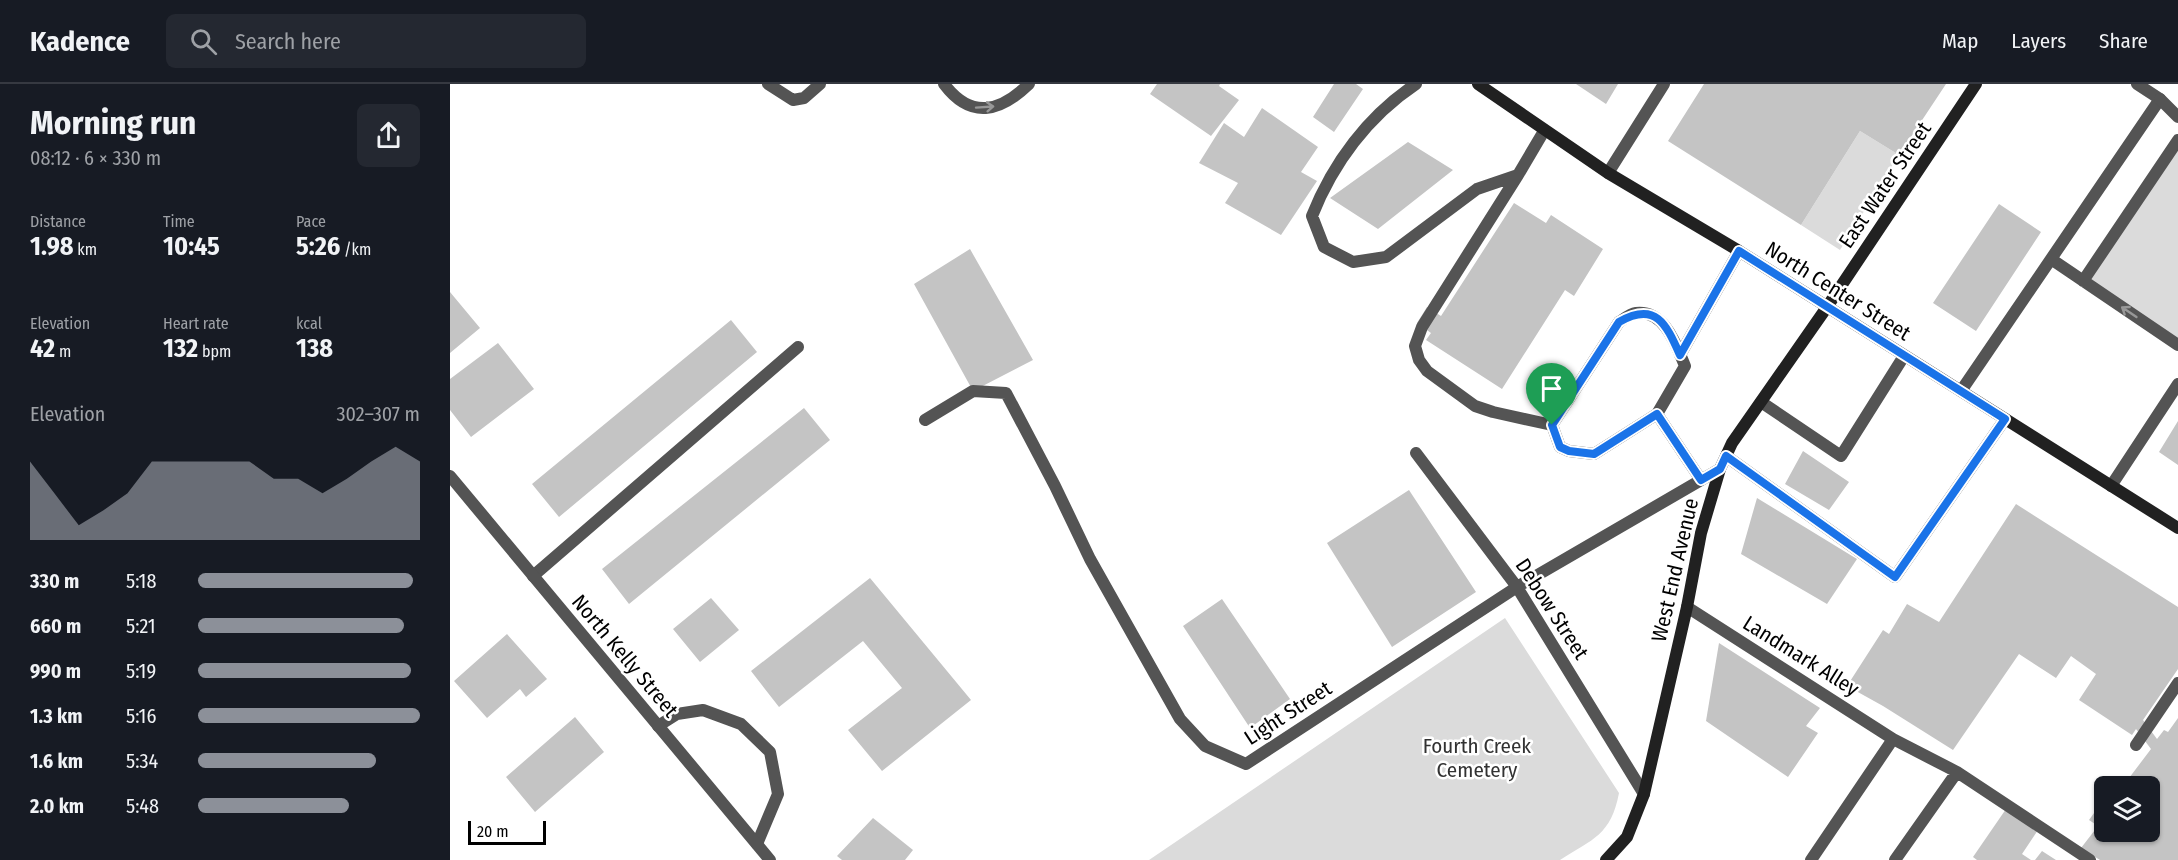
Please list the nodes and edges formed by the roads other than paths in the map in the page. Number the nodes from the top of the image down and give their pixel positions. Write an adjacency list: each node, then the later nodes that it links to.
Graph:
1 (768, 84): 2 (street)
2 (820, 84)
3 (944, 84): 4 (street, one-way to 4)
4 (1029, 84)
5 (1416, 84): 15 (street)
6 (1478, 84): 12 (main road, North Center Street)
7 (1664, 84): 14 (street)
8 (1976, 84): 19 (main road, East Water Street)
9 (2137, 84): 10 (street)
10 (2160, 99): 11 (street); 17 (street)
11 (2178, 117)
12 (1544, 131): 14 (main road, North Center Street); 15 (street)
13 (2178, 140): 18 (street)
14 (1608, 173): 16 (main road, North Center Street)
15 (1518, 175): 30 (street)
16 (1739, 251): 19 (main road, North Center Street); 22 (street)
17 (2051, 259): 18 (street); 25 (street)
18 (2083, 281): 20 (street, one-way to 18)
19 (1827, 307): 23 (main road, North Center Street); 26 (main road, West End Avenue)
20 (2178, 345)
21 (798, 346): 38 (street)
22 (1680, 355): 27 (street); 30 (street)
23 (1904, 356): 25 (main road, North Center Street); 26 (street)
24 (2178, 384): 36 (street)
25 (1960, 391): 28 (main road, North Center Street)
26 (1761, 402): 32 (main road, West End Avenue)
27 (1657, 414): 30 (street); 35 (street)
28 (2005, 419): 32 (street); 36 (main road, North Center Street)
29 (925, 420): 39 (street, Light Street)
30 (1552, 425)
31 (1416, 453): 39 (street, Debow Street)
32 (1726, 456): 33 (main road, West End Avenue)
33 (1720, 469): 35 (street, Light Street); 40 (main road, West End Avenue)
34 (451, 479): 38 (street, North Kelly Street)
35 (1701, 480): 39 (street, Light Street)
36 (2111, 486): 37 (main road, North Center Street)
37 (2178, 528)
38 (533, 576): 42 (street, North Kelly Street)
39 (1517, 587): 46 (street, Debow Street)
40 (1687, 607): 43 (street, Landmark Alley); 46 (main road, West End Avenue)
41 (2178, 683): 44 (street)
42 (658, 726): 47 (street, North Kelly Street); 47 (street)
43 (1893, 738): 45 (street, Landmark Alley); 48 (street)
44 (2136, 745)
45 (1957, 772): 51 (street); 52 (street, Landmark Alley)
46 (1644, 794): 50 (main road, West End Avenue)
47 (757, 844): 49 (street, North Kelly Street)
48 (1816, 858)
49 (770, 860)
50 (1606, 860)
51 (1895, 860)
52 (2090, 860)

